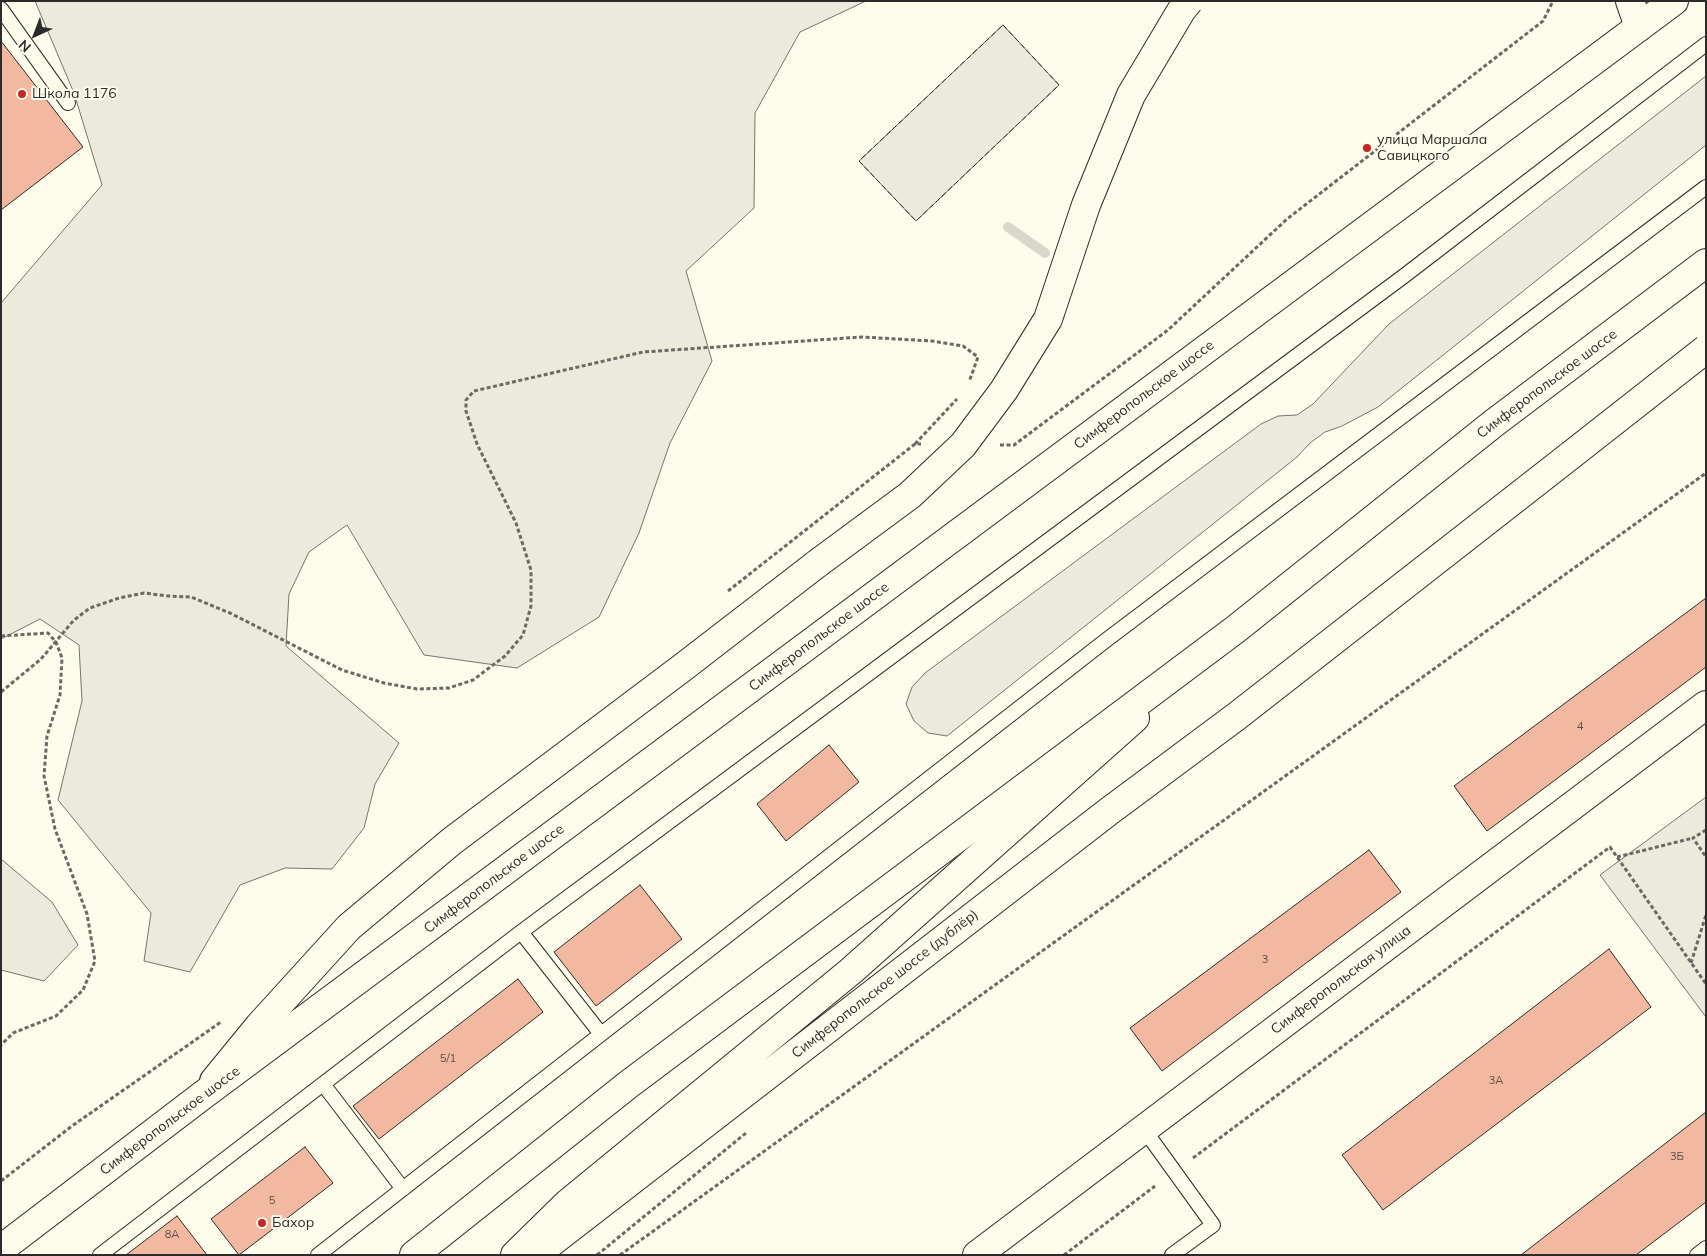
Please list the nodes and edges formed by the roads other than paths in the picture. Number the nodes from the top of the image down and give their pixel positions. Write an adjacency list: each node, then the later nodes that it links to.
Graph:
1 (1189, 1): 16 (main road, bridge)
2 (1630, 1): 5 (main road)
3 (1674, 1): 5 (main road)
4 (1, 9): 7 (lane)
5 (1639, 28): 16 (main road, Симферопольское шоссе)
6 (1706, 44): 13 (lane)
7 (68, 103)
8 (1706, 187): 14 (lane)
9 (1706, 263): 11 (main road, Симферопольское шоссе)
10 (1706, 349): 25 (main road, Симферопольское шоссе (дублёр), bridge)
11 (1236, 628): 23 (main road, Симферопольское шоссе); 24 (main road)
12 (1706, 705): 17 (main road, Симферопольская улица)
13 (520, 932): 14 (lane); 15 (lane)
14 (602, 1034): 18 (lane)
15 (323, 1084): 18 (lane); 21 (lane)
16 (203, 1095): 20 (main road, Симферопольское шоссе)
17 (1143, 1128): 26 (main road, Симферопольская улица); 27 (lane)
18 (403, 1189): 22 (lane)
19 (1706, 1248): 28 (lane)
20 (1, 1249)
21 (100, 1255)
22 (318, 1255)
23 (414, 1255)
24 (515, 1255)
25 (535, 1255)
26 (977, 1255)
27 (1172, 1255)
28 (1697, 1255)

